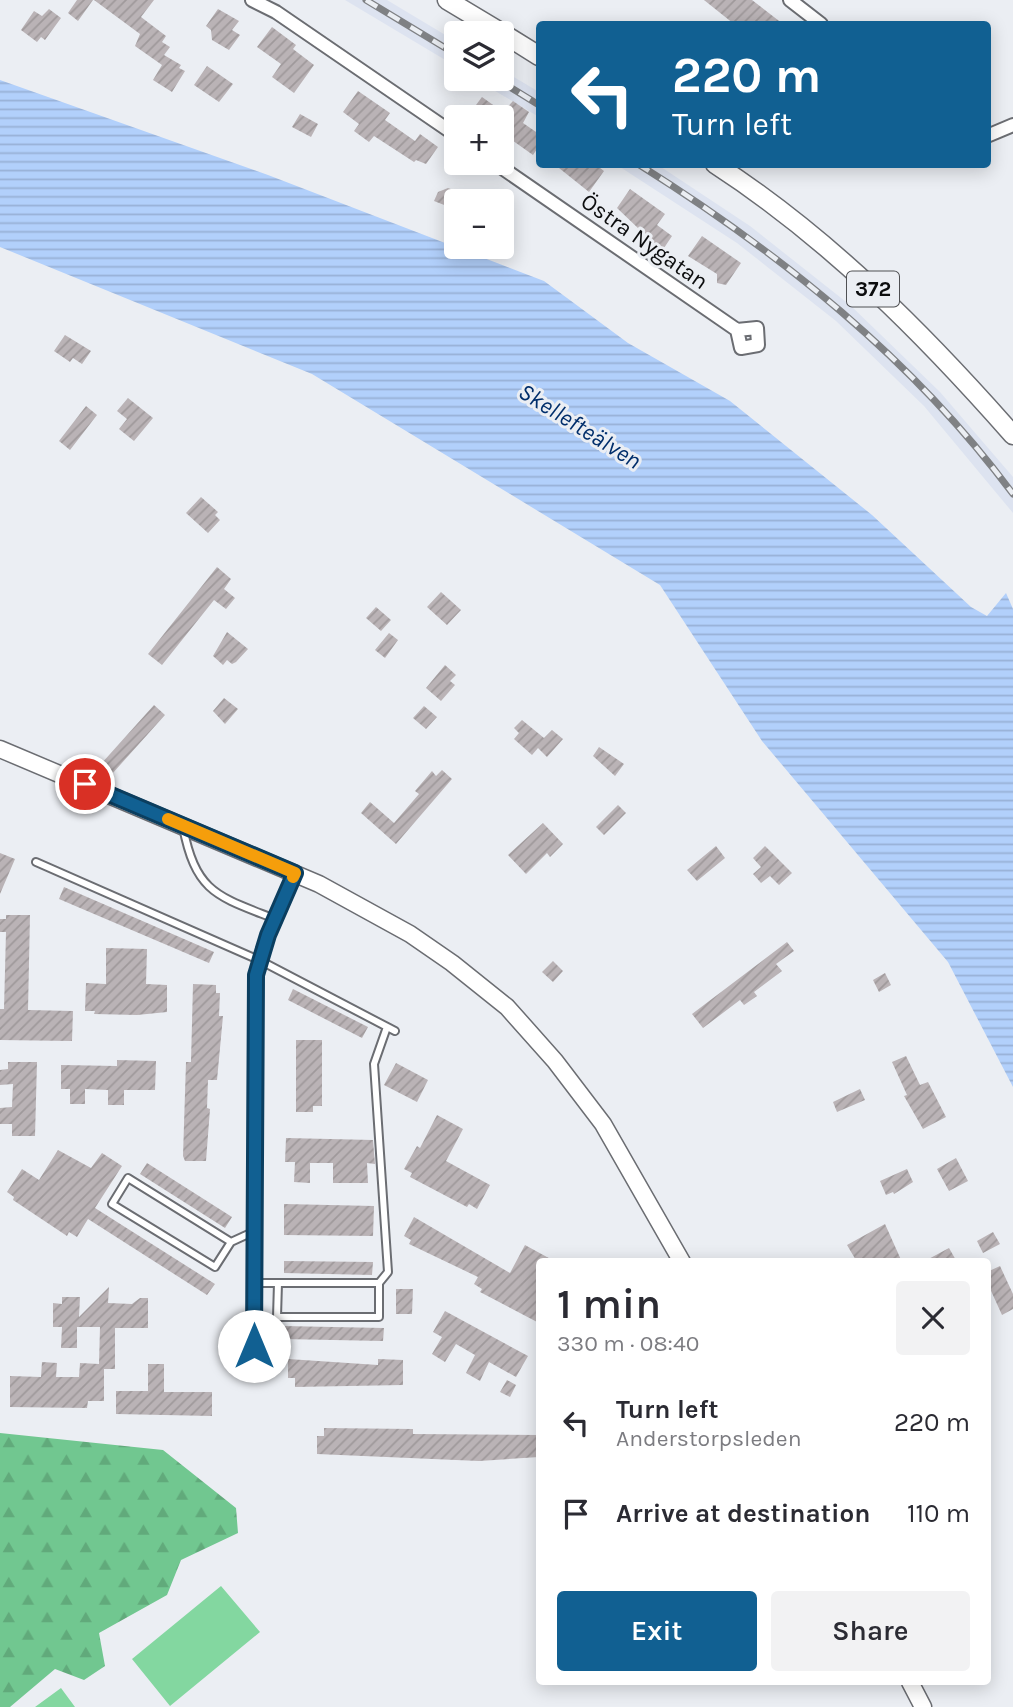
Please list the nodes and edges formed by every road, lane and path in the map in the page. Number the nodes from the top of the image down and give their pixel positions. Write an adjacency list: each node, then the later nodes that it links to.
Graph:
1 (252, 0): 9 (street)
2 (447, 0): 4 (main road)
3 (790, 0): 5 (street)
4 (482, 21)
5 (817, 21)
6 (514, 40): 7 (main road)
7 (536, 54)
8 (1013, 125): 10 (street)
9 (444, 127)
10 (991, 134)
11 (721, 168): 14 (main road, 372)
12 (512, 175): 13 (street, Östra Nygatan)
13 (737, 330)
14 (1013, 435)
15 (0, 749): 16 (main road)
16 (183, 825): 18 (main road); 19 (lane)
17 (36, 862): 20 (lane)
18 (295, 873): 19 (street); 25 (main road)
19 (275, 919): 20 (street)
20 (261, 961): 21 (lane); 23 (street)
21 (387, 1027): 22 (lane); 28 (lane)
22 (395, 1031)
23 (255, 1231): 24 (lane); 26 (street)
24 (231, 1242): 24 (lane)
25 (680, 1258)
26 (254, 1283): 27 (lane); 29 (street)
27 (278, 1283): 28 (lane); 28 (lane)
28 (379, 1283)
29 (254, 1346)
30 (912, 1685): 31 (main road)
31 (923, 1707)

